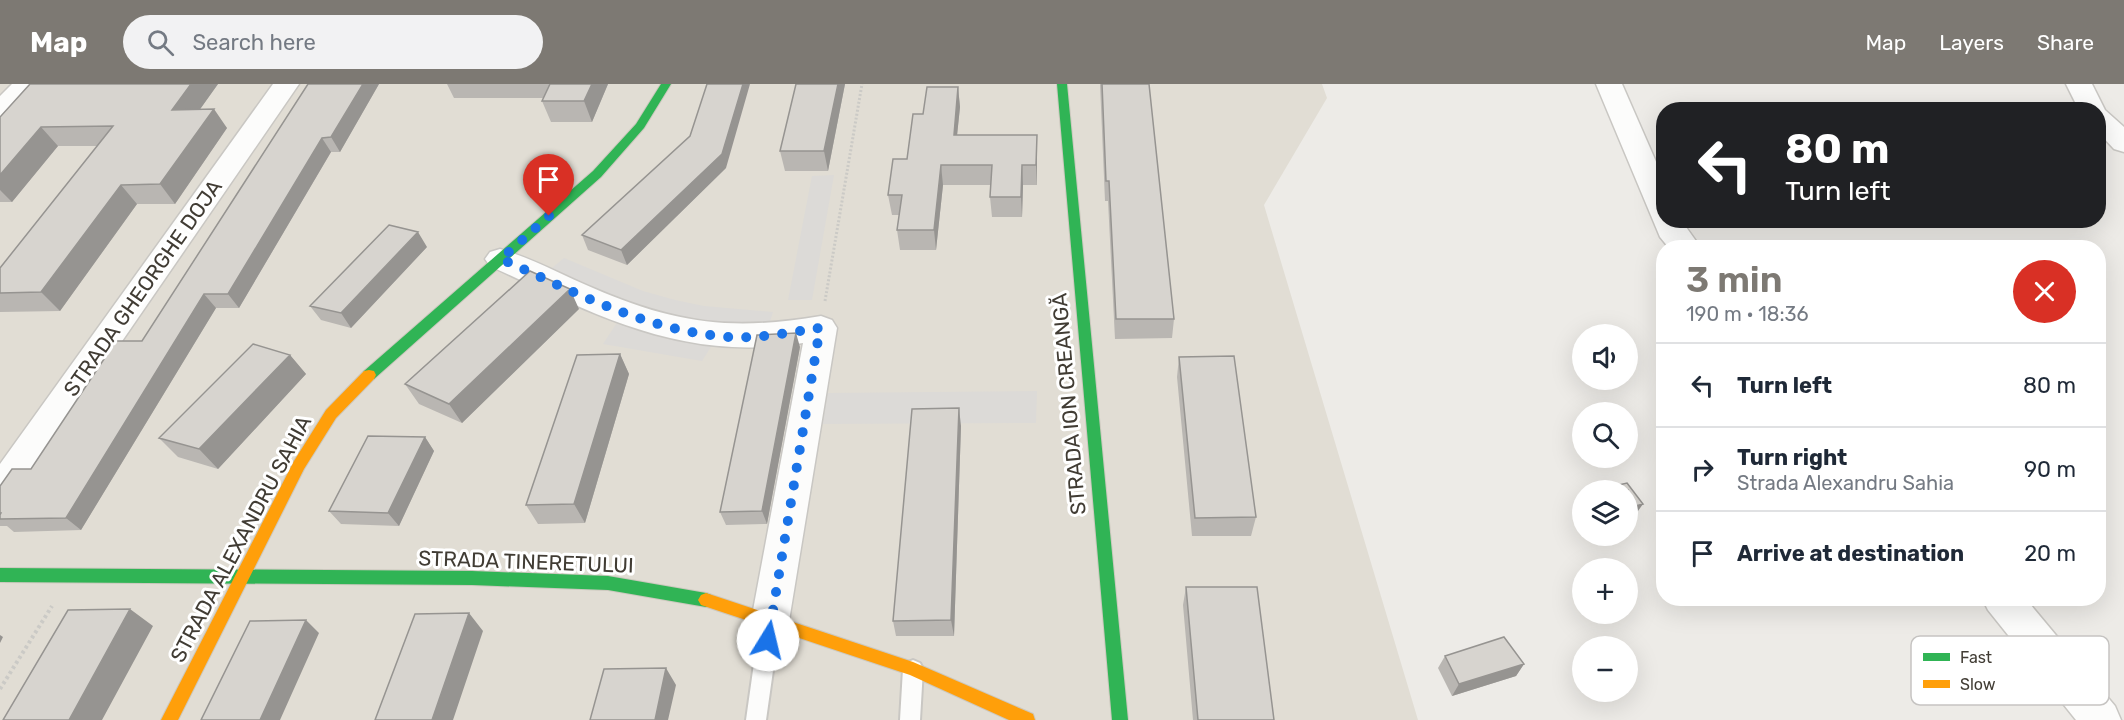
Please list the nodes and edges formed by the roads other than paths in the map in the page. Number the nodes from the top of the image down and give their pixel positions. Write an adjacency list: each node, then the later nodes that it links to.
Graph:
1 (26, 84): 8 (street)
2 (286, 84): 15 (street, STRADA GHEORGHE DOJA)
3 (666, 84): 14 (street, STRADA ALEXANDRU SAHIA)
4 (1062, 84): 27 (street, STRADA ION CREANGĂ)
5 (1609, 84): 11 (street)
6 (2079, 84): 7 (street)
7 (2088, 102)
8 (0, 112)
9 (2106, 124): 10 (street)
10 (2124, 143)
11 (1656, 195)
12 (1669, 228): 13 (street)
13 (1679, 240)
14 (501, 259): 17 (street, STRADA ALEXANDRU SAHIA); 19 (street)
15 (0, 491)
16 (0, 574): 17 (street, STRADA TINERETULUI)
17 (242, 576): 19 (street, STRADA TINERETULUI); 23 (street, STRADA ALEXANDRU SAHIA)
18 (2008, 606): 20 (street)
19 (771, 621): 21 (street, STRADA TINERETULUI); 24 (lane)
20 (2032, 636)
21 (913, 669): 25 (lane); 26 (street, STRADA TINERETULUI)
22 (2089, 705): 28 (street)
23 (169, 720)
24 (756, 720)
25 (910, 720)
26 (1027, 720)
27 (1120, 720)
28 (2101, 720)

